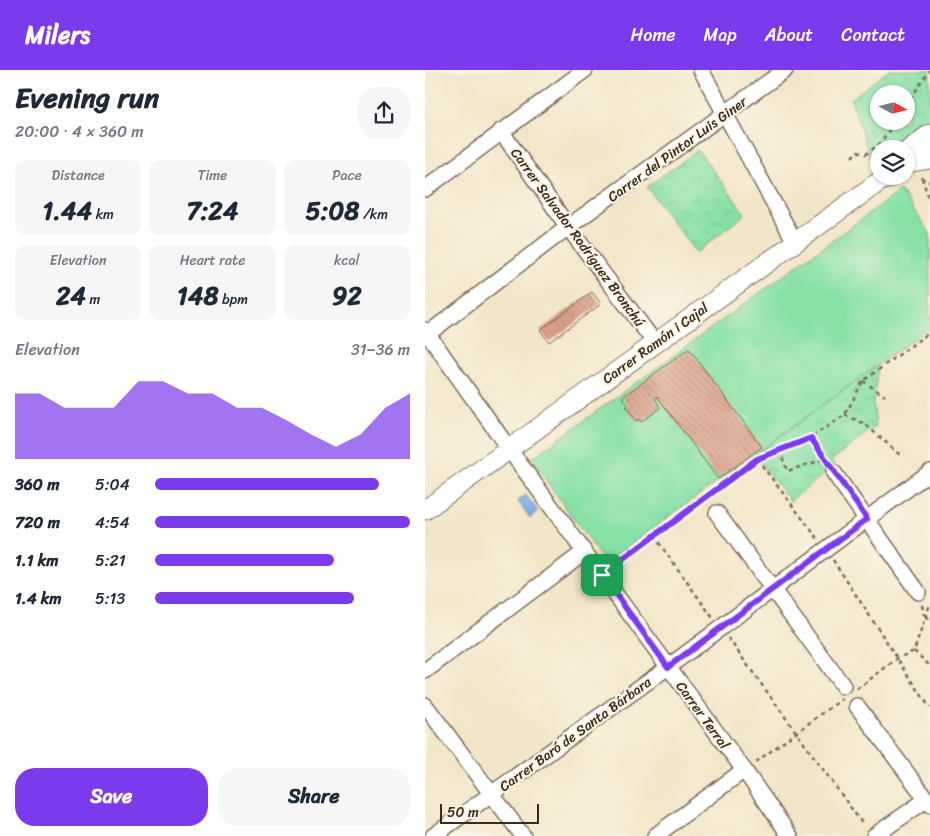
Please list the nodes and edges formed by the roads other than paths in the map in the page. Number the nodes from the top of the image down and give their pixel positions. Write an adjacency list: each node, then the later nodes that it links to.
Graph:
1 (585, 70): 5 (street)
2 (701, 70): 4 (street)
3 (785, 70): 4 (street, Carrer del Pintor Luis Giner)
4 (724, 114): 14 (street, Carrer del Pintor Luis Giner); 15 (street)
5 (501, 131): 13 (street); 14 (street, Carrer Salvador Rodríguez Bronchú)
6 (930, 137): 7 (main road)
7 (915, 148)
8 (930, 148): 9 (street)
9 (915, 157)
10 (930, 159): 11 (street)
11 (915, 162)
12 (875, 185): 15 (street, Carrer Ramón i Cajal)
13 (425, 189)
14 (568, 227): 16 (street, Carrer del Pintor Luis Giner); 17 (street, Carrer Salvador Rodríguez Bronchú)
15 (795, 242): 17 (street, Carrer Ramón i Cajal)
16 (426, 333): 18 (street, Carrer Terral)
17 (655, 343): 18 (street, Carrer Ramón i Cajal)
18 (509, 449): 21 (street, Carrer Ramón i Cajal); 24 (street, Carrer Terral)
19 (930, 472): 23 (street, Carrer Baró de Santa Bárbara)
20 (834, 473): 23 (street)
21 (425, 510)
22 (717, 514): 25 (street)
23 (867, 519): 25 (street, Carrer Baró de Santa Bárbara); 26 (street)
24 (584, 552): 27 (street, Carrer Terral); 28 (street)
25 (773, 589): 27 (street, Carrer Baró de Santa Bárbara); 29 (street)
26 (918, 592)
27 (668, 667): 32 (street, Carrer Terral); 33 (street, Carrer Baró de Santa Bárbara)
28 (425, 671)
29 (843, 686)
30 (425, 705): 33 (street)
31 (857, 706): 34 (street)
32 (745, 770): 38 (street); 39 (street, Carrer Terral)
33 (490, 795): 36 (street, Carrer Baró de Santa Bárbara); 37 (street)
34 (928, 802): 35 (street)
35 (870, 832)
36 (433, 836)
37 (523, 836)
38 (655, 836)
39 (790, 836)

